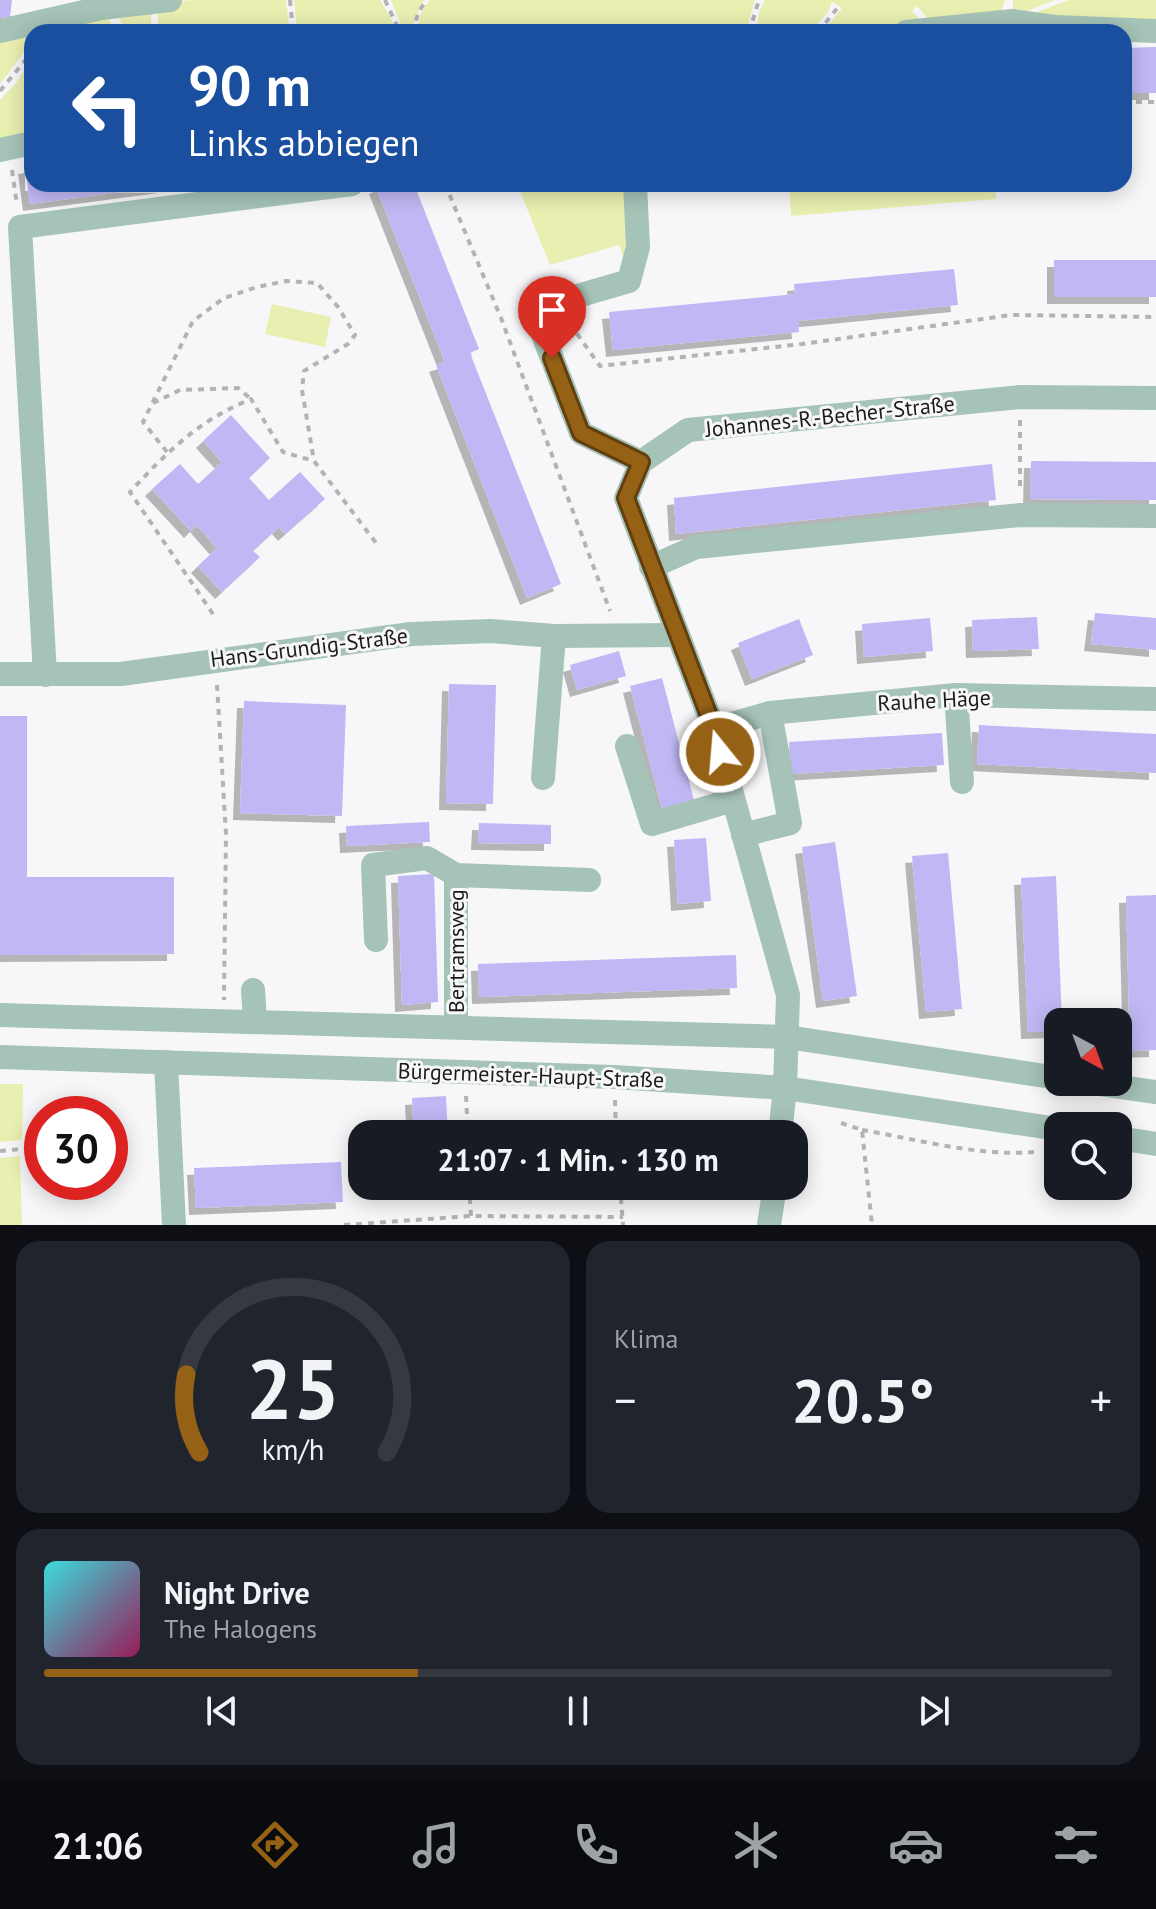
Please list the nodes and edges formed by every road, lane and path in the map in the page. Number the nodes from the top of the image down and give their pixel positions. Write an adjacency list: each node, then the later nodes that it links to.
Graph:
1 (170, 0): 7 (street)
2 (290, 0): 8 (path)
3 (385, 0): 9 (path)
4 (427, 0): 10 (path)
5 (759, 0): 11 (path)
6 (839, 6): 12 (path)
7 (31, 24)
8 (292, 24)
9 (396, 24)
10 (415, 24)
11 (752, 24)
12 (824, 24)
13 (983, 24): 14 (street)
14 (1034, 24)
15 (24, 26): 17 (street)
16 (1132, 30): 18 (street)
17 (0, 31)
18 (1156, 31)
19 (24, 62): 20 (path)
20 (0, 91)
21 (1132, 102): 22 (path)
22 (1156, 102)
23 (14, 147): 27 (path)
24 (290, 192): 27 (street)
25 (448, 192): 44 (path)
26 (635, 192): 28 (street)
27 (20, 227): 47 (street)
28 (555, 302): 29 (path); 36 (street)
29 (1156, 317)
30 (1020, 397): 31 (street, Johannes-R.-Becher-Straße); 36 (street, Johannes-R.-Becher-Straße); 37 (path)
31 (1156, 398)
32 (251, 399): 33 (path); 34 (path); 35 (path)
33 (151, 404): 34 (path); 35 (path)
34 (167, 452): 41 (path)
35 (314, 461): 39 (path)
36 (641, 462): 40 (street)
37 (1020, 515): 38 (street); 40 (street)
38 (1156, 516)
39 (376, 543)
40 (651, 567): 42 (street)
41 (213, 614)
42 (678, 635): 44 (street, Hans-Grundig-Straße); 51 (street)
43 (554, 636): 44 (street, Hans-Grundig-Straße); 45 (street, Hans-Grundig-Straße); 53 (street)
44 (620, 636)
45 (212, 659): 47 (street, Hans-Grundig-Straße); 62 (path)
46 (0, 674): 47 (street, Hans-Grundig-Straße)
47 (45, 675)
48 (956, 695): 49 (street, Rauhe Häge); 50 (street, Rauhe Häge); 54 (street)
49 (1156, 699)
50 (770, 713): 51 (street, Rauhe Häge); 56 (street)
51 (714, 729): 55 (street)
52 (627, 746): 55 (street)
53 (543, 778)
54 (962, 782)
55 (733, 800): 56 (street)
56 (743, 835): 65 (street)
57 (456, 875): 58 (street); 59 (street); 64 (street, Bertramsweg)
58 (589, 880)
59 (376, 940)
60 (253, 990): 63 (street)
61 (0, 1015): 62 (street, Bürgermeister-Haupt-Straße)
62 (224, 1021): 63 (street, Bürgermeister-Haupt-Straße)
63 (255, 1022): 64 (street, Bürgermeister-Haupt-Straße)
64 (456, 1027): 65 (street, Bürgermeister-Haupt-Straße)
65 (787, 1037): 69 (street, Bürgermeister-Haupt-Straße); 71 (street)
66 (0, 1057): 67 (street, Bürgermeister-Haupt-Straße)
67 (166, 1062): 68 (street, Bürgermeister-Haupt-Straße); 90 (street)
68 (466, 1071): 70 (street, Bürgermeister-Haupt-Straße); 75 (path)
69 (1044, 1076)
70 (614, 1077): 71 (street, Bürgermeister-Haupt-Straße); 76 (path)
71 (785, 1088): 74 (street, Bürgermeister-Haupt-Straße); 77 (street)
72 (1132, 1089): 73 (street)
73 (1156, 1092)
74 (836, 1096): 78 (street, Bürgermeister-Haupt-Straße); 79 (path)
75 (468, 1120)
76 (616, 1120)
77 (782, 1120)
78 (1044, 1127)
79 (862, 1130): 84 (path); 94 (path)
80 (1132, 1140): 81 (street)
81 (1156, 1144)
82 (24, 1149): 83 (path)
83 (0, 1151)
84 (1041, 1151)
85 (470, 1200): 88 (path)
86 (621, 1200): 89 (path)
87 (773, 1200): 93 (street)
88 (471, 1216): 89 (path); 91 (path)
89 (623, 1217): 92 (path)
90 (174, 1225)
91 (344, 1225)
92 (623, 1225)
93 (769, 1225)
94 (872, 1225)

